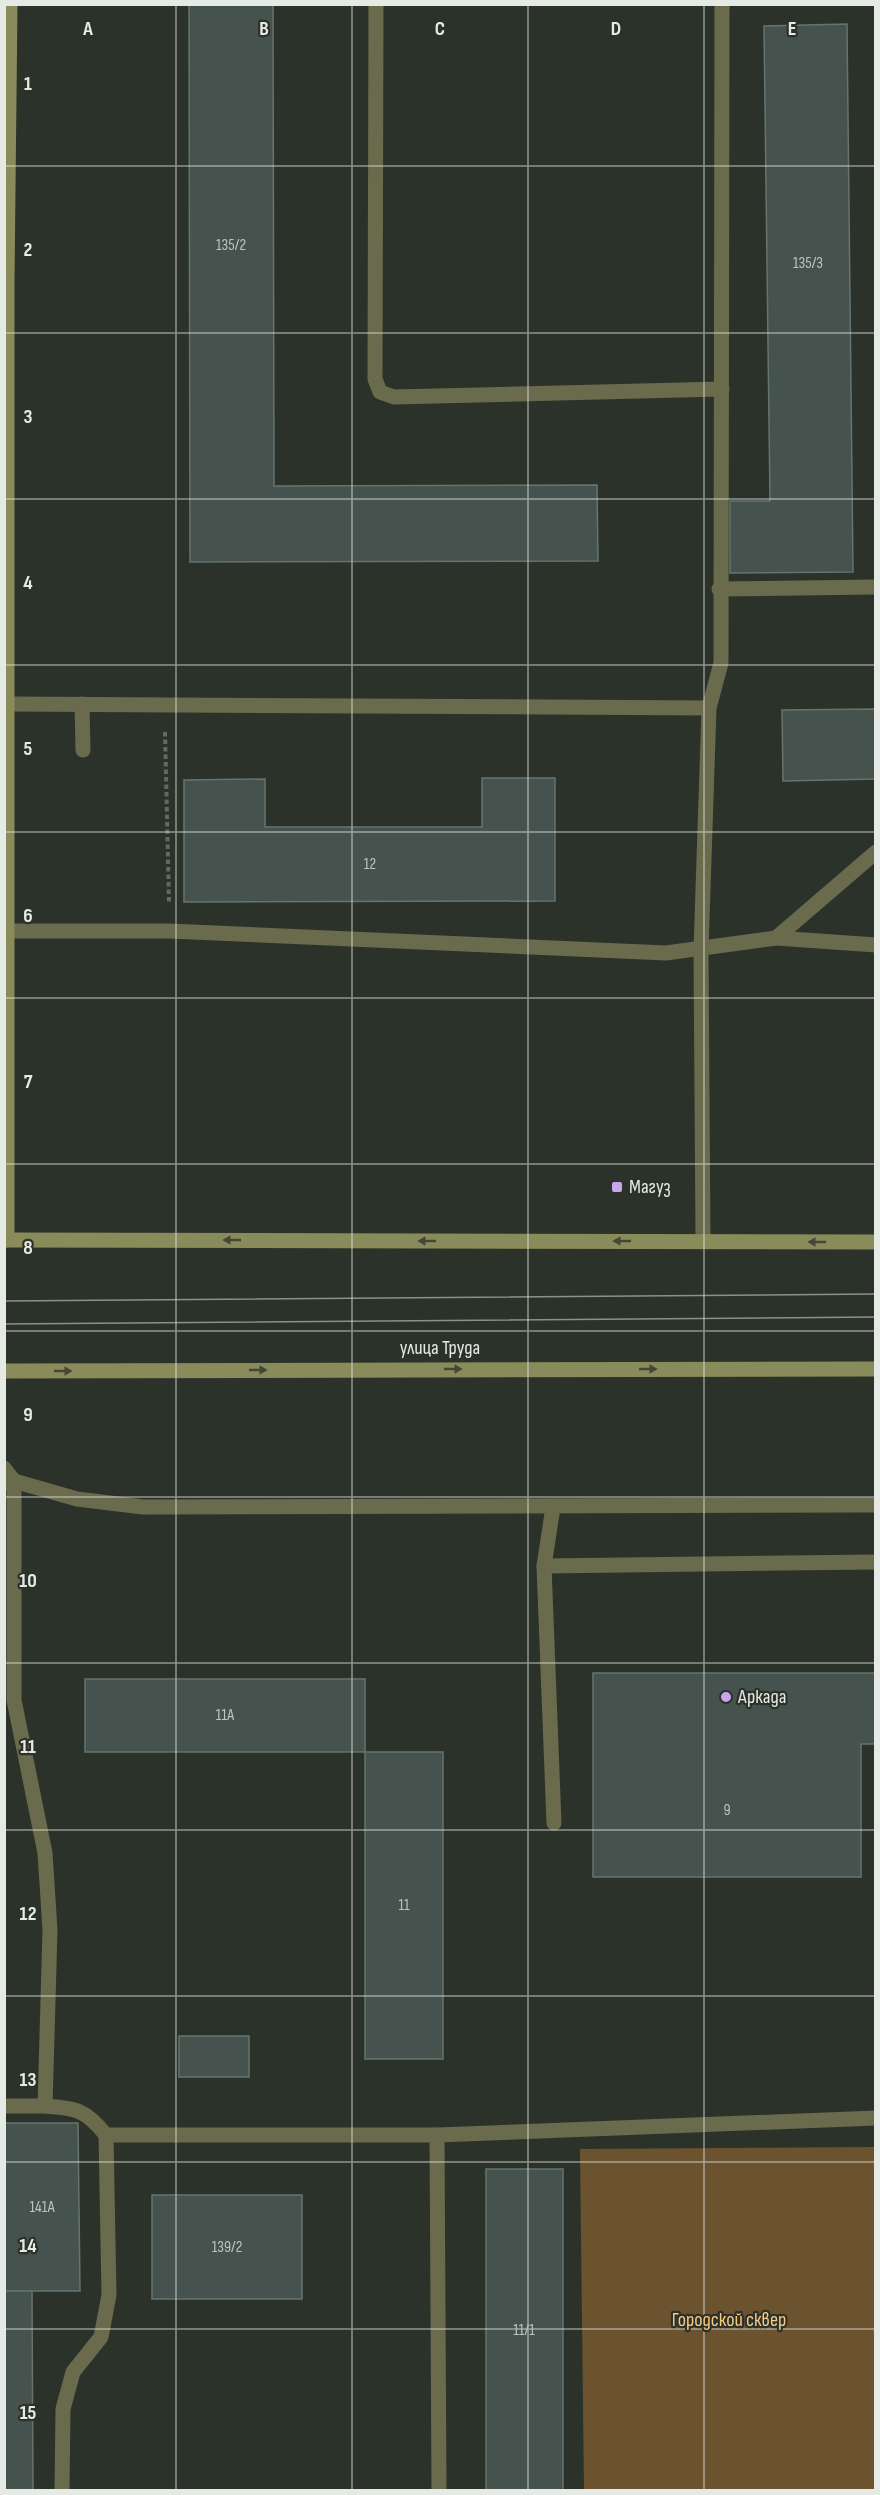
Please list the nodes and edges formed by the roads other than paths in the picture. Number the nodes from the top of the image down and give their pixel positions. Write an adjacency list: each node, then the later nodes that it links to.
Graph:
1 (10, 4): 4 (main road)
2 (376, 4): 5 (lane)
3 (722, 4): 5 (lane)
4 (6, 282): 8 (main road)
5 (722, 389): 7 (lane)
6 (876, 587): 7 (lane)
7 (719, 589): 10 (lane)
8 (8, 704): 9 (lane); 13 (main road)
9 (82, 704): 10 (lane); 11 (lane)
10 (709, 708): 17 (lane)
11 (83, 750)
12 (876, 852): 15 (lane)
13 (6, 887): 14 (main road)
14 (8, 931): 17 (lane); 18 (main road)
15 (776, 938): 16 (lane); 17 (lane)
16 (876, 945)
17 (701, 950): 19 (lane)
18 (6, 1240): 19 (main road, one-way to 18)
19 (703, 1241): 20 (main road, one-way to 19)
20 (876, 1242)
21 (876, 1369): 22 (main road, улица Труда, one-way to 21)
22 (4, 1371)
23 (4, 1468): 24 (lane)
24 (9, 1482): 26 (lane); 29 (lane)
25 (876, 1505): 26 (lane)
26 (553, 1507): 28 (lane)
27 (876, 1562): 28 (lane)
28 (543, 1566): 30 (lane)
29 (9, 1700): 32 (lane)
30 (554, 1823)
31 (4, 2106): 32 (lane)
32 (45, 2106): 34 (lane)
33 (876, 2118): 35 (lane)
34 (106, 2135): 35 (lane); 36 (lane)
35 (436, 2135): 37 (lane)
36 (62, 2490)
37 (439, 2490)

